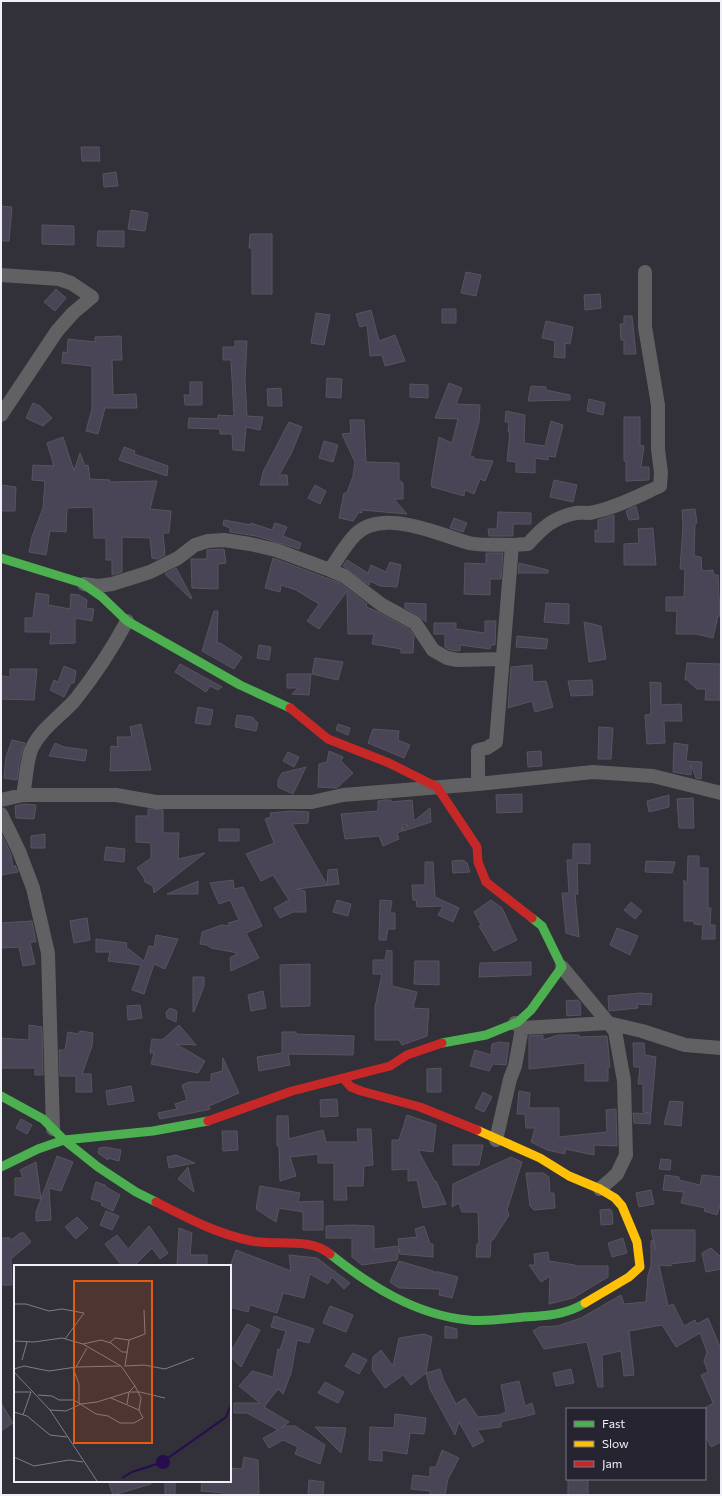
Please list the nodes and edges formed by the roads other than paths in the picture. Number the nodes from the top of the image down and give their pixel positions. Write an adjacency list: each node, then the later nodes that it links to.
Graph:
1 (645, 272): 4 (street)
2 (1, 275): 3 (street)
3 (1, 416)
4 (512, 545): 6 (street); 9 (street)
5 (1, 558): 7 (street)
6 (330, 570): 7 (street); 9 (street)
7 (82, 583): 8 (street)
8 (127, 621): 11 (street); 13 (street)
9 (503, 659): 10 (street)
10 (478, 784): 11 (street); 12 (street)
11 (437, 787): 13 (street); 16 (street)
12 (721, 793)
13 (23, 795): 14 (street)
14 (1, 800)
15 (1, 814): 22 (street)
16 (562, 967): 17 (street); 18 (street)
17 (608, 1023): 18 (street); 19 (street); 26 (street)
18 (518, 1025): 20 (street); 24 (street)
19 (721, 1048)
20 (343, 1078): 23 (street); 24 (street)
21 (1, 1096): 22 (street)
22 (53, 1129): 23 (street)
23 (64, 1140): 25 (street); 26 (street)
24 (496, 1140): 26 (street)
25 (1, 1167)
26 (600, 1189)

